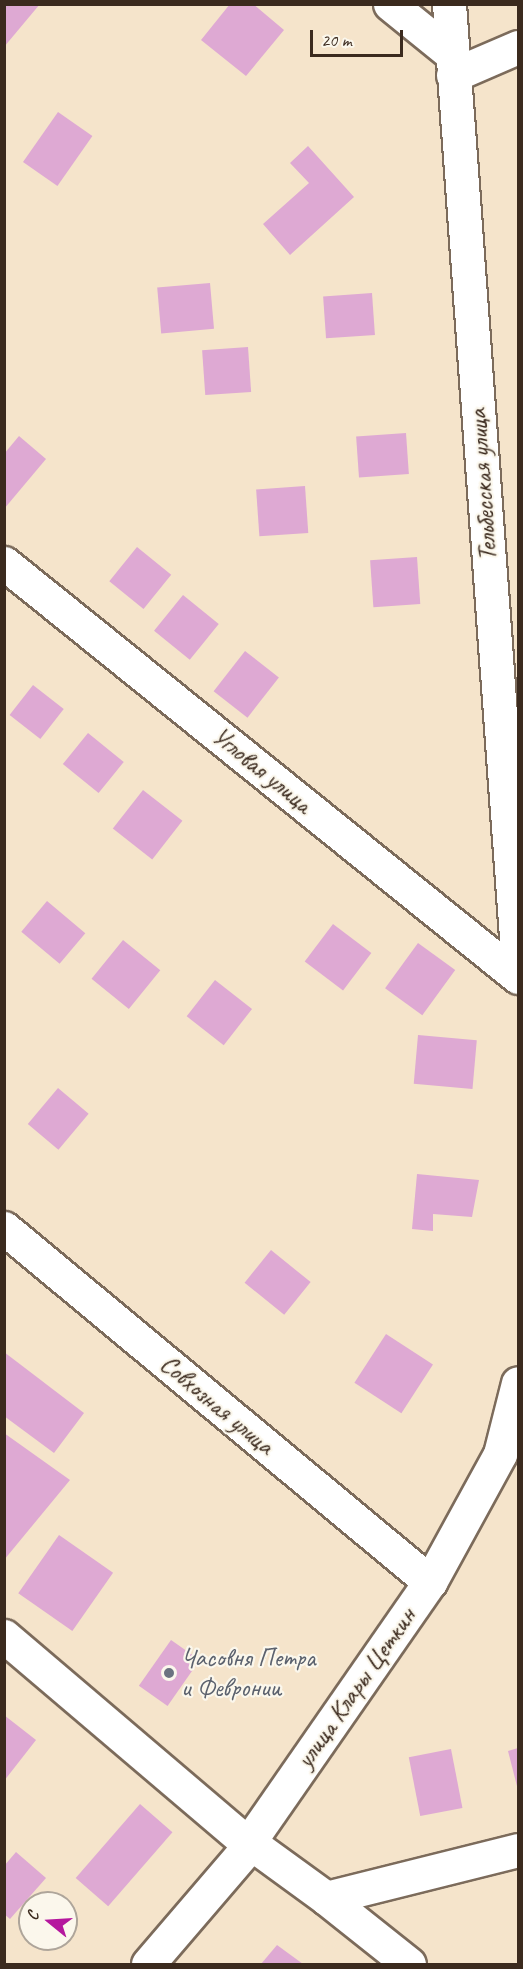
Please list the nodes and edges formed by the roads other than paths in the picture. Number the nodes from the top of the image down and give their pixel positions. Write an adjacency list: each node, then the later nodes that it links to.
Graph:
1 (390, 4): 4 (street)
2 (449, 4): 4 (street, Тельбесская улица)
3 (519, 47): 4 (street)
4 (453, 65): 6 (street, Тельбесская улица)
5 (4, 563): 7 (street, Угловая улица)
6 (519, 965)
7 (519, 977)
8 (4, 1228): 10 (street, Совхозная улица)
9 (519, 1383): 10 (street, улица Клары Цеткин)
10 (430, 1582): 12 (street, улица Клары Цеткин)
11 (4, 1636): 12 (street)
12 (250, 1843): 14 (street); 15 (street, улица Клары Цеткин)
13 (519, 1850): 14 (street)
14 (326, 1898): 16 (street)
15 (147, 1965)
16 (410, 1965)

